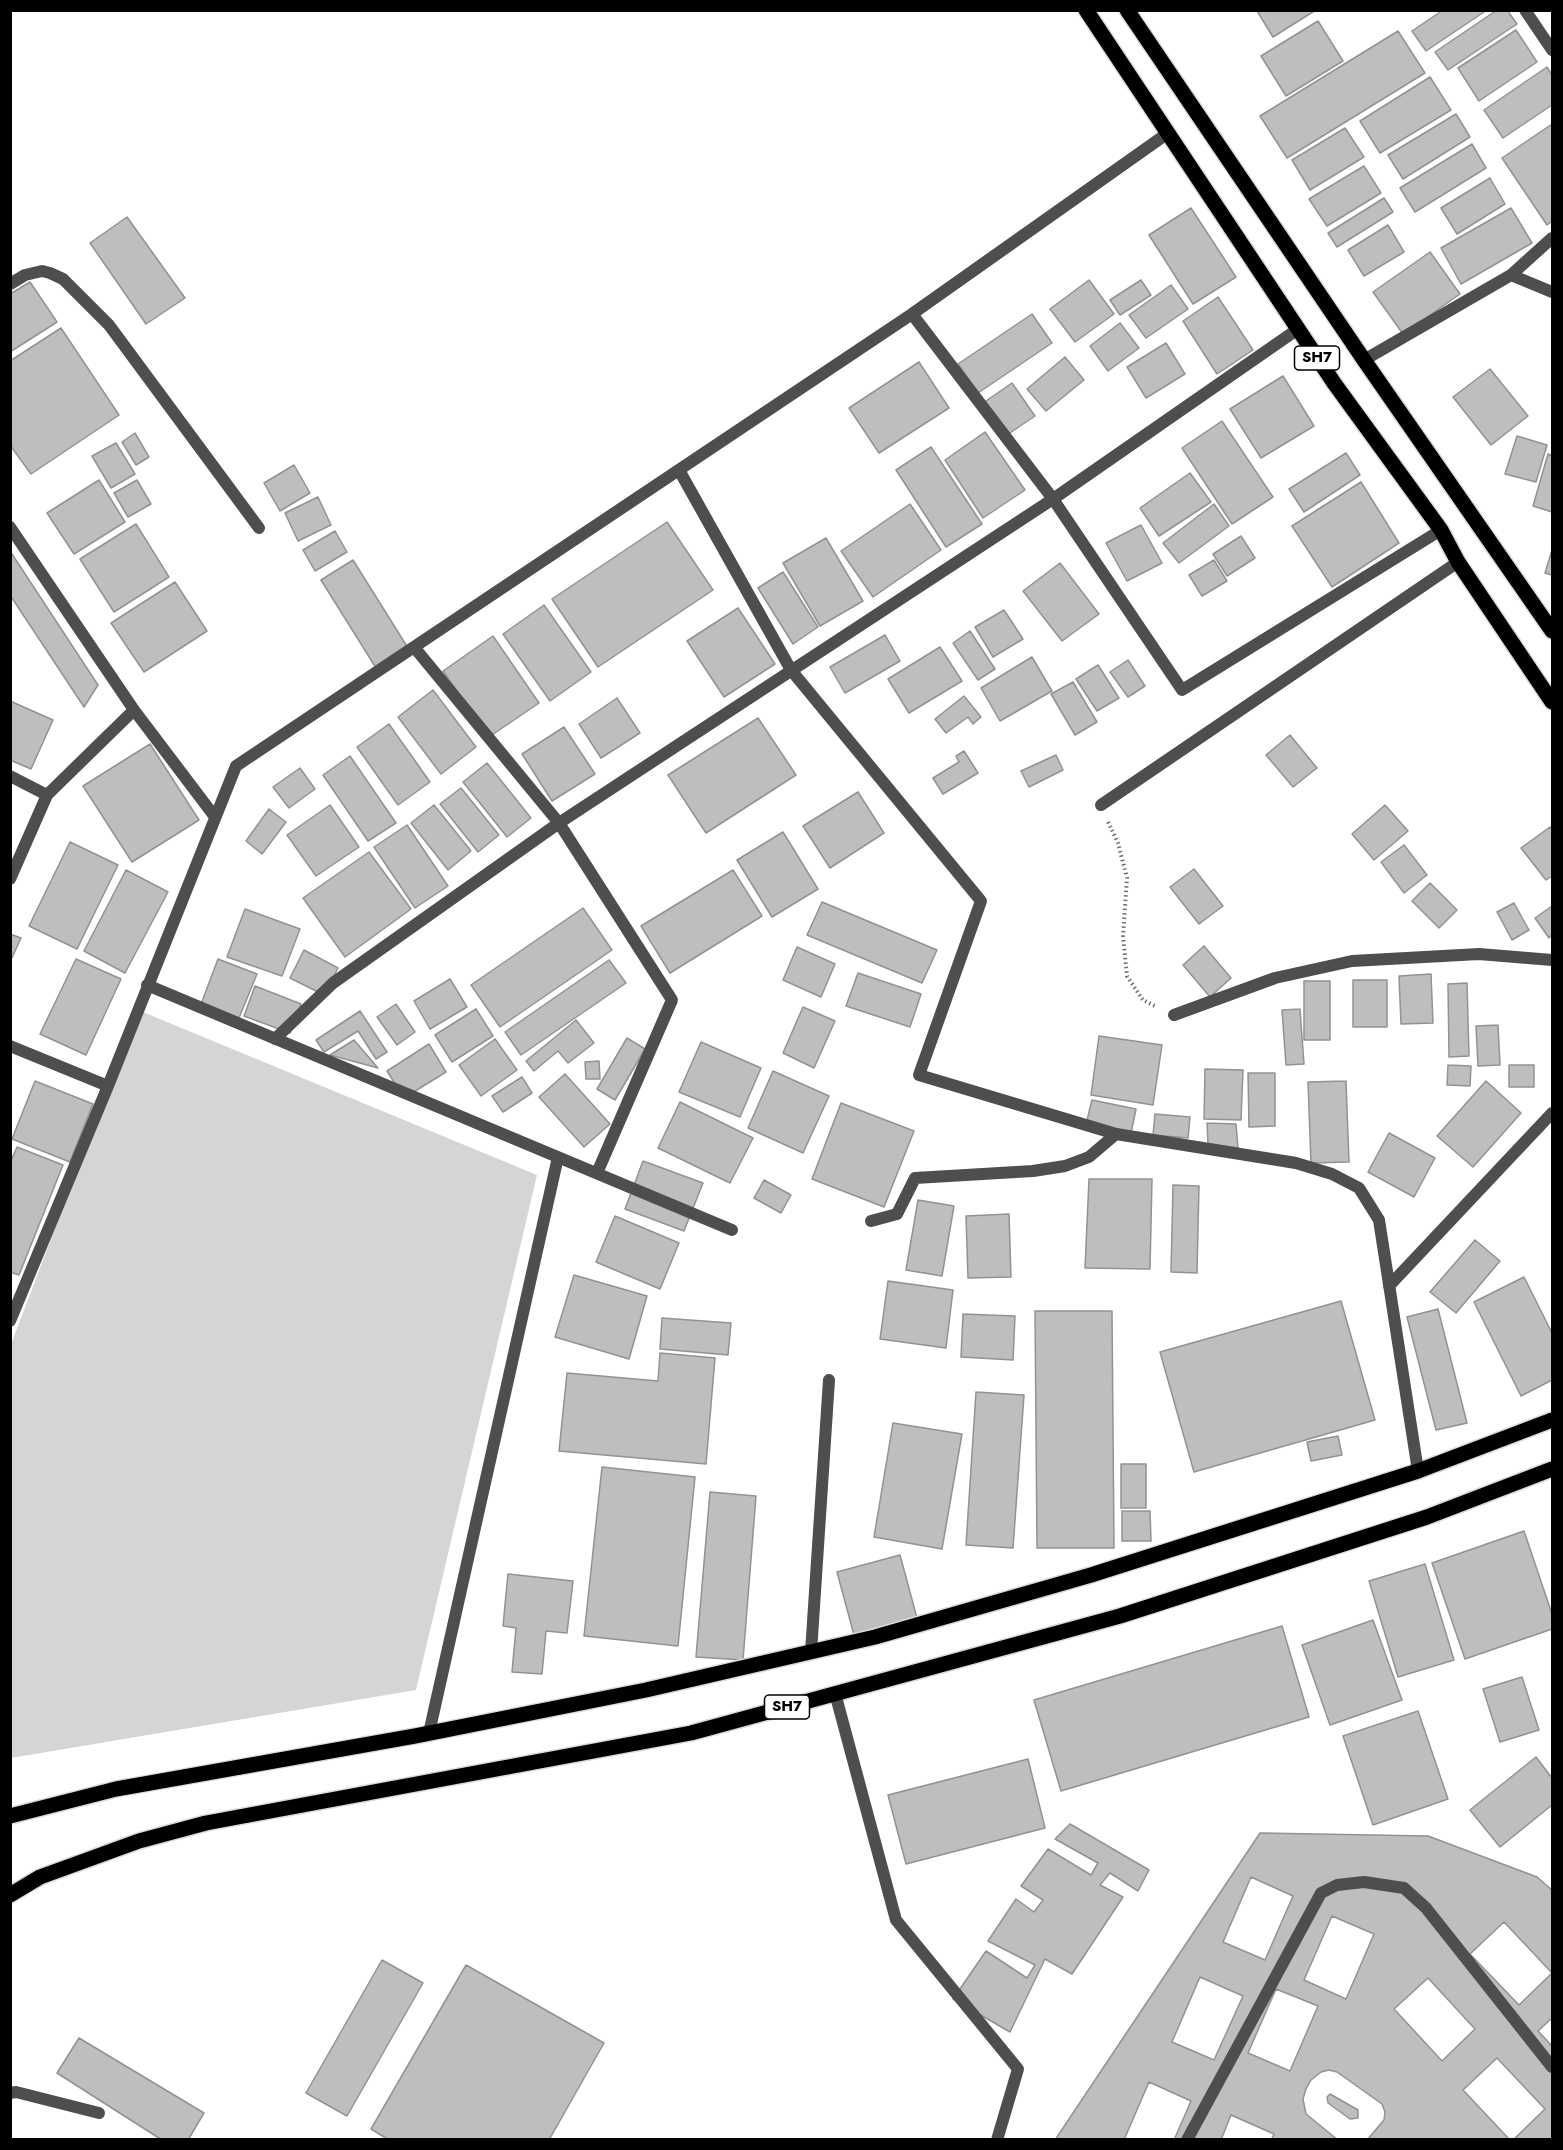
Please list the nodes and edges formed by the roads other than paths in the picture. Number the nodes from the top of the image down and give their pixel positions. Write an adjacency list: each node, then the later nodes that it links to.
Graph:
1 (1086, 10): 5 (main road, SH7)
2 (1127, 10): 12 (main road, SH7)
3 (1525, 10): 4 (street)
4 (1552, 50)
5 (1168, 133): 10 (street); 11 (main road, SH7)
6 (1552, 238): 7 (street)
7 (1511, 275): 9 (street); 12 (street)
8 (10, 284): 16 (street)
9 (1552, 292)
10 (912, 314): 13 (street); 14 (street)
11 (1298, 329): 14 (street); 17 (main road, SH7)
12 (1364, 360): 19 (main road, SH7)
13 (679, 470): 20 (street); 21 (street)
14 (1053, 499): 17 (street); 21 (street)
15 (10, 528): 23 (street)
16 (259, 528)
17 (1441, 530): 18 (main road, SH7)
18 (1458, 562): 22 (main road, SH7); 26 (street)
19 (1552, 631)
20 (414, 646): 27 (street); 28 (street)
21 (791, 670): 28 (street); 37 (street)
22 (1552, 702)
23 (134, 711): 25 (street); 27 (street)
24 (10, 776): 25 (street)
25 (47, 795): 29 (street)
26 (1101, 805)
27 (216, 817): 31 (street)
28 (559, 823): 33 (street); 39 (street)
29 (10, 879)
30 (1552, 960): 32 (street)
31 (147, 986): 33 (street); 35 (street)
32 (1174, 1015)
33 (274, 1039): 38 (street)
34 (10, 1046): 35 (street)
35 (108, 1086): 43 (street)
36 (1552, 1113): 42 (street)
37 (1116, 1134): 40 (street); 42 (street)
38 (558, 1157): 39 (street); 50 (street)
39 (597, 1173): 41 (street)
40 (871, 1221)
41 (732, 1230)
42 (1389, 1286): 47 (street)
43 (10, 1321)
44 (830, 1380): 48 (street)
45 (1552, 1420): 47 (main road)
46 (1552, 1469): 49 (main road, SH7)
47 (1418, 1471): 48 (main road)
48 (811, 1652): 50 (main road)
49 (835, 1693): 52 (main road, SH7); 56 (street)
50 (429, 1733): 51 (main road)
51 (10, 1816)
52 (10, 1895)
53 (1552, 2067): 57 (street)
54 (10, 2093): 55 (street)
55 (99, 2113)
56 (998, 2139)
57 (1187, 2139)

